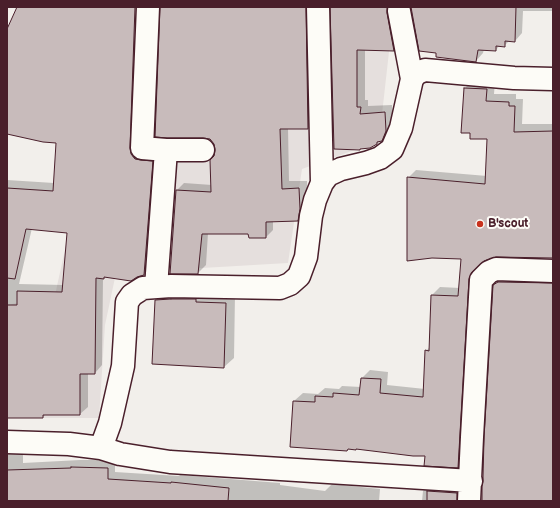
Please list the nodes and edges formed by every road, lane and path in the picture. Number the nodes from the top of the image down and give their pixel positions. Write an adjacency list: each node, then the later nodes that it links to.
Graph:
1 (148, 7): 6 (street)
2 (318, 7): 8 (street)
3 (399, 11): 4 (street)
4 (412, 79): 5 (street); 8 (street)
5 (553, 79)
6 (166, 150): 7 (street); 10 (street)
7 (203, 150)
8 (322, 183): 10 (street)
9 (553, 271): 13 (street)
10 (156, 287): 12 (street)
11 (7, 442): 12 (street)
12 (101, 448): 13 (street)
13 (470, 491)

